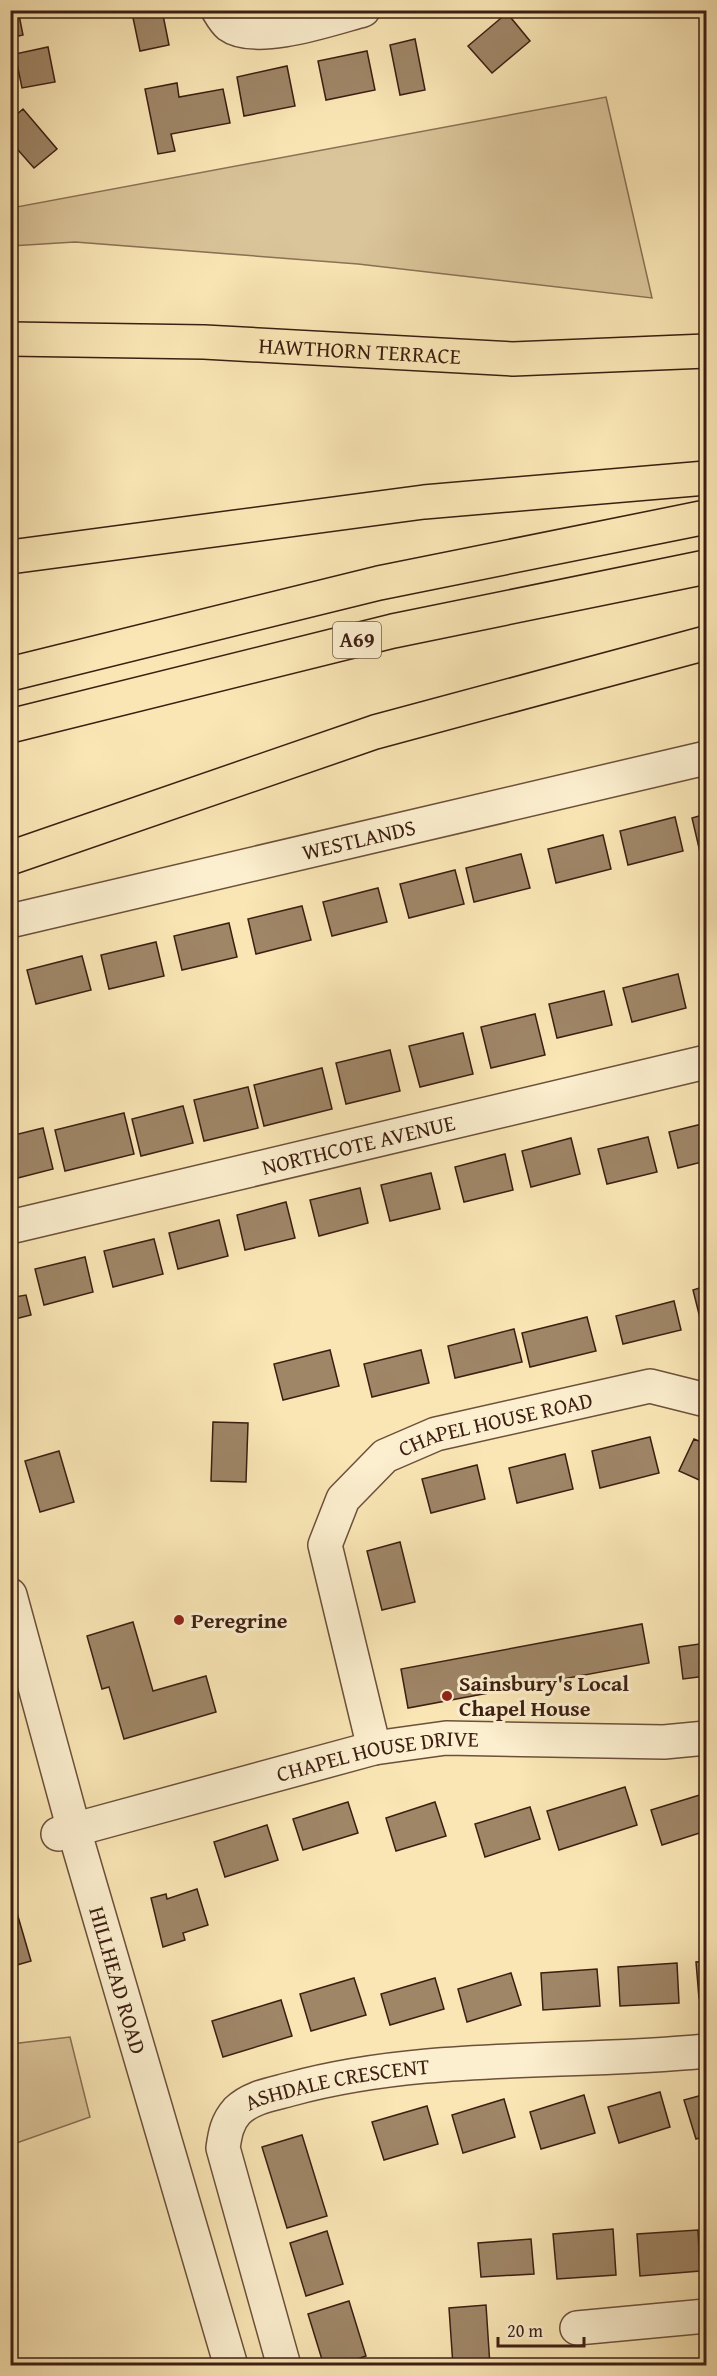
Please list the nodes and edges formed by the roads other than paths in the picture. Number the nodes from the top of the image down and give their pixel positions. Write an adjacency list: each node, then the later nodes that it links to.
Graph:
1 (218, 10): 2 (street)
2 (363, 10)
3 (10, 339): 4 (main road, HAWTHORN TERRACE)
4 (706, 351)
5 (706, 478): 7 (main road)
6 (706, 517): 10 (main road, A69)
7 (10, 557)
8 (706, 567): 11 (main road, A69)
9 (706, 643): 13 (main road)
10 (10, 674)
11 (10, 726)
12 (706, 758): 14 (street, WESTLANDS)
13 (10, 858)
14 (10, 921)
15 (706, 1062): 16 (street, NORTHCOTE AVENUE)
16 (10, 1227)
17 (706, 1400): 21 (street, CHAPEL HOUSE ROAD)
18 (10, 1594): 22 (street, HILLHEAD ROAD)
19 (10, 1660): 22 (street, HILLHEAD ROAD)
20 (706, 1738): 21 (street, CHAPEL HOUSE DRIVE)
21 (374, 1748): 22 (street, CHAPEL HOUSE DRIVE)
22 (66, 1832): 26 (street, HILLHEAD ROAD); 27 (street, HILLHEAD ROAD)
23 (706, 2051): 28 (street, ASHDALE CRESCENT)
24 (706, 2316): 25 (street)
25 (577, 2328)
26 (208, 2366)
27 (231, 2366)
28 (284, 2366)

